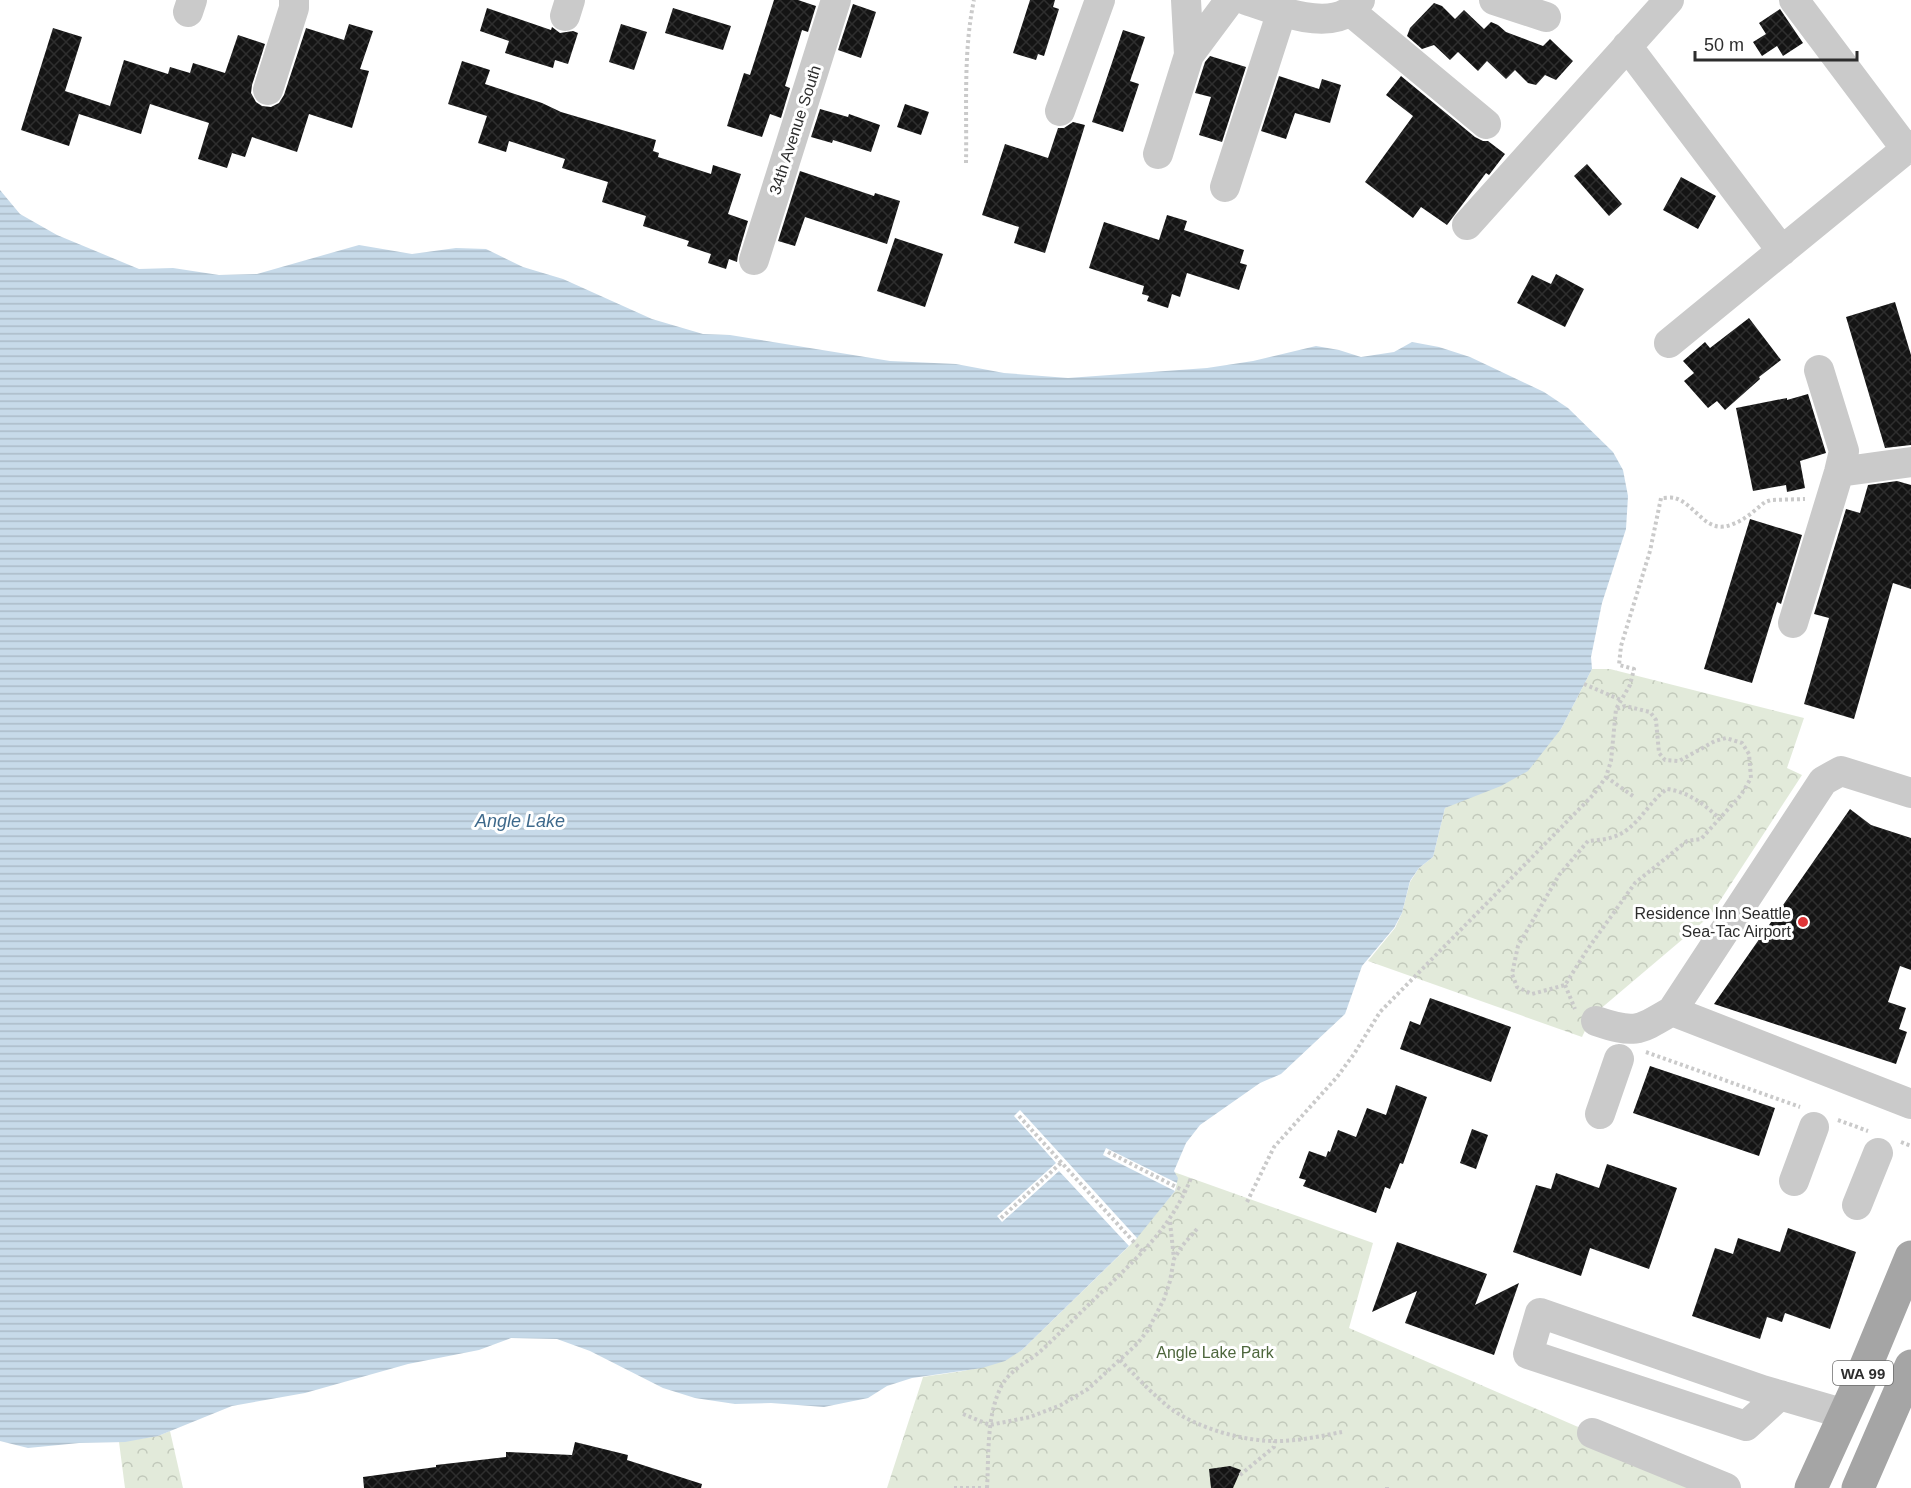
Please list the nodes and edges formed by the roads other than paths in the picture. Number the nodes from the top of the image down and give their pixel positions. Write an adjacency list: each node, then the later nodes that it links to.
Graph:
1 (294, 0): 15 (street)
2 (836, 0): 23 (street, 34th Avenue South)
3 (1100, 0): 16 (street)
4 (1186, 0): 14 (street)
5 (1230, 0): 14 (street)
6 (1246, 0): 11 (street)
7 (1494, 0): 12 (street)
8 (1669, 0): 13 (street)
9 (1794, 0): 18 (street)
10 (1355, 5): 11 (street); 17 (street)
11 (1282, 11): 20 (street)
12 (1546, 17)
13 (1627, 46): 21 (street); 22 (street)
14 (1189, 55): 19 (street)
15 (268, 90)
16 (1060, 111)
17 (1486, 124)
18 (1909, 147): 22 (street)
19 (1158, 154)
20 (1225, 187)
21 (1467, 225)
22 (1782, 251): 24 (street)
23 (754, 260)
24 (1669, 343)
25 (1819, 370): 27 (street)
26 (1911, 462): 27 (street)
27 (1835, 485): 28 (street)
28 (1793, 623)
29 (1911, 792): 30 (street)
30 (1672, 1011): 31 (street); 33 (street)
31 (1596, 1021)
32 (1632, 1056): 34 (street)
33 (1908, 1094)
34 (1600, 1114)
35 (1816, 1117): 37 (street)
36 (1885, 1143): 38 (street)
37 (1794, 1182)
38 (1857, 1205)
39 (1911, 1257): 42 (main road, WA 99)
40 (1911, 1366): 46 (main road, WA 99)
41 (1780, 1395): 41 (street); 42 (street)
42 (1845, 1414): 45 (main road, WA 99)
43 (1592, 1433): 44 (street)
44 (1726, 1488)
45 (1811, 1488)
46 (1858, 1488)

